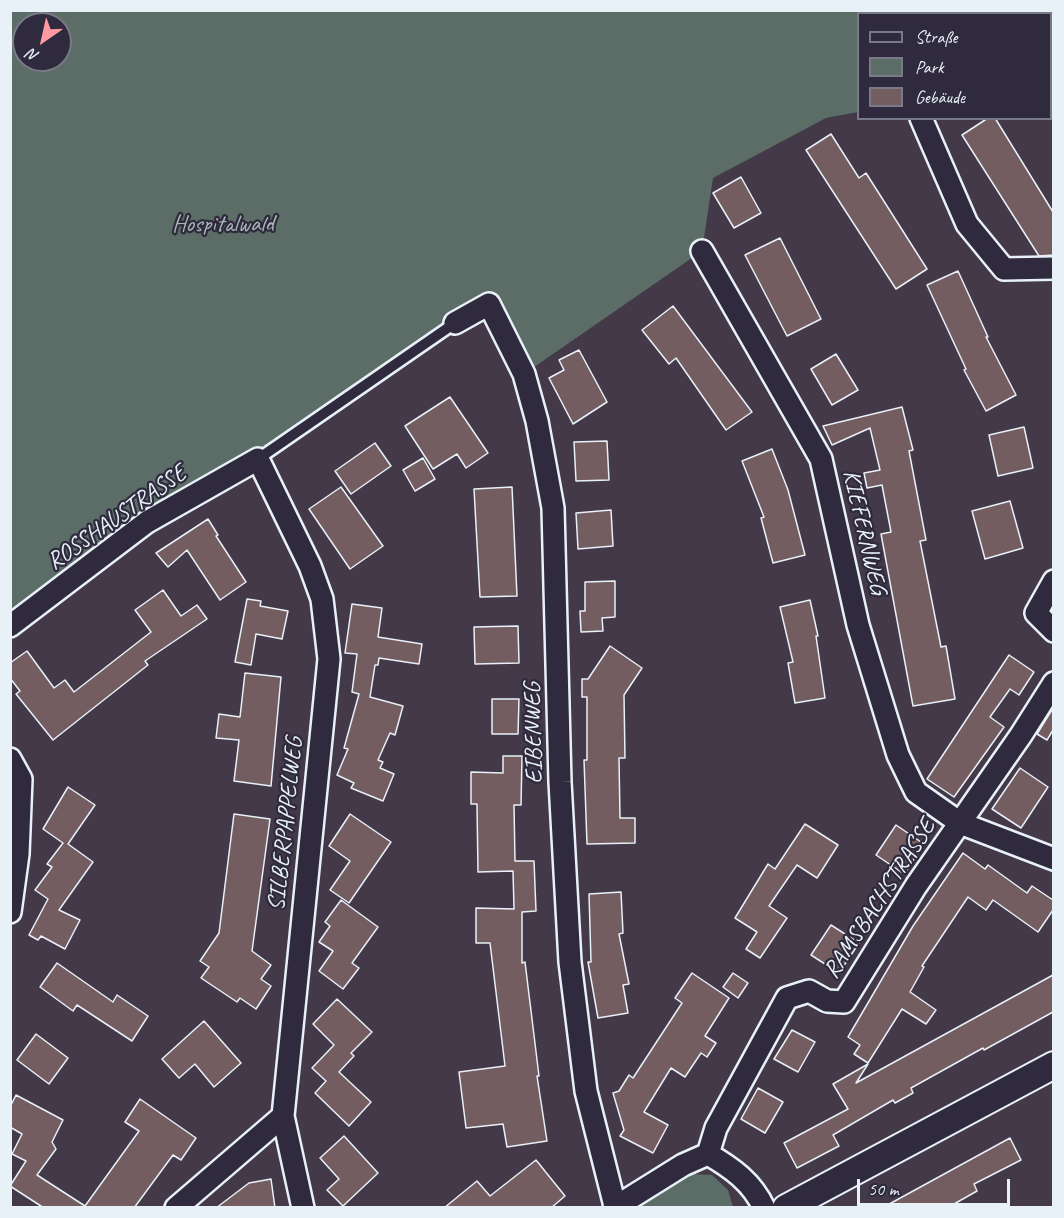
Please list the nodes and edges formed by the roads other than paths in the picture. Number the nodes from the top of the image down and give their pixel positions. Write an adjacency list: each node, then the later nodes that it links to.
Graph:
1 (922, 120): 3 (street)
2 (702, 251): 11 (street, KIEFERNWEG)
3 (1053, 268)
4 (455, 323): 5 (lane); 17 (street, EIBENWEG)
5 (258, 459): 7 (street, ROSSHAUSTRASSE); 15 (street, SILBERPAPPELWEG)
6 (1053, 581): 8 (street)
7 (10, 627)
8 (1053, 631)
9 (1053, 683): 11 (street, RAMSBACHSTRASSE)
10 (10, 759): 13 (street)
11 (960, 823): 12 (street, KIEFERNWEG); 16 (street, RAMSBACHSTRASSE)
12 (1053, 859)
13 (10, 912)
14 (1053, 1065): 21 (street)
15 (284, 1116): 18 (street); 19 (street, SILBERPAPPELWEG)
16 (708, 1155): 17 (street); 20 (street)
17 (614, 1207)
18 (176, 1208)
19 (303, 1208)
20 (764, 1208)
21 (786, 1208)

